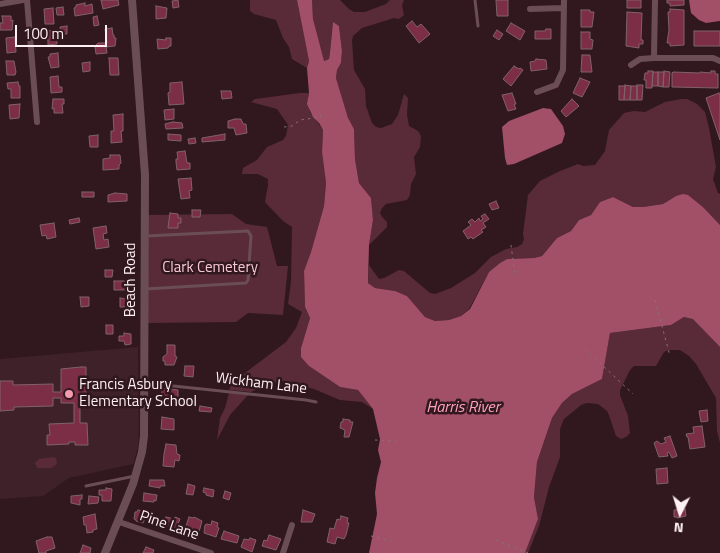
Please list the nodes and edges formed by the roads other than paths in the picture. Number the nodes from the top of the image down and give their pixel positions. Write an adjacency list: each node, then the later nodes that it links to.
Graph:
1 (23, 0): 6 (street)
2 (27, 0): 14 (street)
3 (132, 0): 15 (street, Beach Road)
4 (475, 0): 9 (lane)
5 (654, 0): 10 (street)
6 (0, 4)
7 (564, 4): 8 (street); 13 (street)
8 (530, 9)
9 (478, 26)
10 (654, 58): 11 (street); 12 (street)
11 (720, 61)
12 (631, 65)
13 (537, 92)
14 (37, 122)
15 (145, 236): 16 (street, Beach Road); 16 (lane)
16 (145, 289): 17 (street, Beach Road)
17 (144, 382): 18 (lane, Wickham Lane); 19 (street, Beach Road)
18 (316, 402)
19 (136, 475): 20 (lane); 21 (street, Beach Road)
20 (86, 486)
21 (119, 522): 23 (street, Beach Road); 24 (street, Pine Lane)
22 (292, 525): 25 (street)
23 (106, 553)
24 (211, 553)
25 (283, 553)

